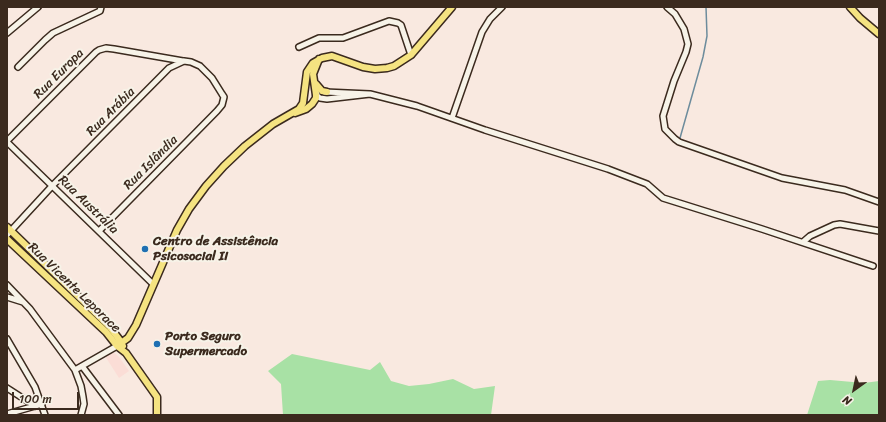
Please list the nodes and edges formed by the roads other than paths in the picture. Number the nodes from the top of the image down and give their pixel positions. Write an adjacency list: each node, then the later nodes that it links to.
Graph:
1 (38, 7): 8 (street)
2 (101, 7): 14 (street)
3 (443, 7): 7 (street)
4 (502, 7): 22 (street)
5 (667, 7): 25 (street)
6 (850, 7): 9 (main road)
7 (450, 9): 11 (main road)
8 (7, 33)
9 (879, 34)
10 (299, 47): 11 (street)
11 (411, 55): 12 (main road)
12 (319, 60): 15 (main road); 16 (main road)
13 (184, 61): 23 (street, Rua Europa); 24 (street, Rua Arábia); 27 (street, Rua Islândia)
14 (18, 67)
15 (315, 83): 17 (main road); 19 (main road)
16 (306, 86): 19 (main road); 20 (main road)
17 (327, 92): 18 (street); 19 (street)
18 (370, 94): 19 (street); 22 (street)
19 (316, 95): 20 (main road); 21 (main road)
20 (303, 103): 21 (main road)
21 (293, 113): 32 (main road)
22 (452, 118): 30 (street)
23 (7, 141): 24 (street, Rua Austrália)
24 (53, 185): 26 (street, Rua Arábia); 27 (street, Rua Austrália)
25 (879, 202)
26 (8, 231): 37 (main road)
27 (99, 231): 32 (street, Rua Austrália)
28 (879, 231): 30 (street)
29 (7, 239): 37 (main road, Rua Vicente Leporace)
30 (803, 242): 31 (street)
31 (873, 266)
32 (154, 284): 37 (main road)
33 (7, 285): 35 (street)
34 (7, 297): 35 (street)
35 (25, 303): 39 (street)
36 (7, 339): 41 (street)
37 (119, 344): 38 (street); 47 (main road, Rua Vicente Leporace)
38 (82, 366): 39 (street); 46 (street)
39 (75, 370): 45 (street)
40 (7, 388): 42 (street)
41 (42, 404): 42 (street); 44 (street)
42 (35, 406): 43 (street)
43 (7, 414)
44 (45, 415)
45 (81, 415)
46 (119, 415)
47 (157, 415)

